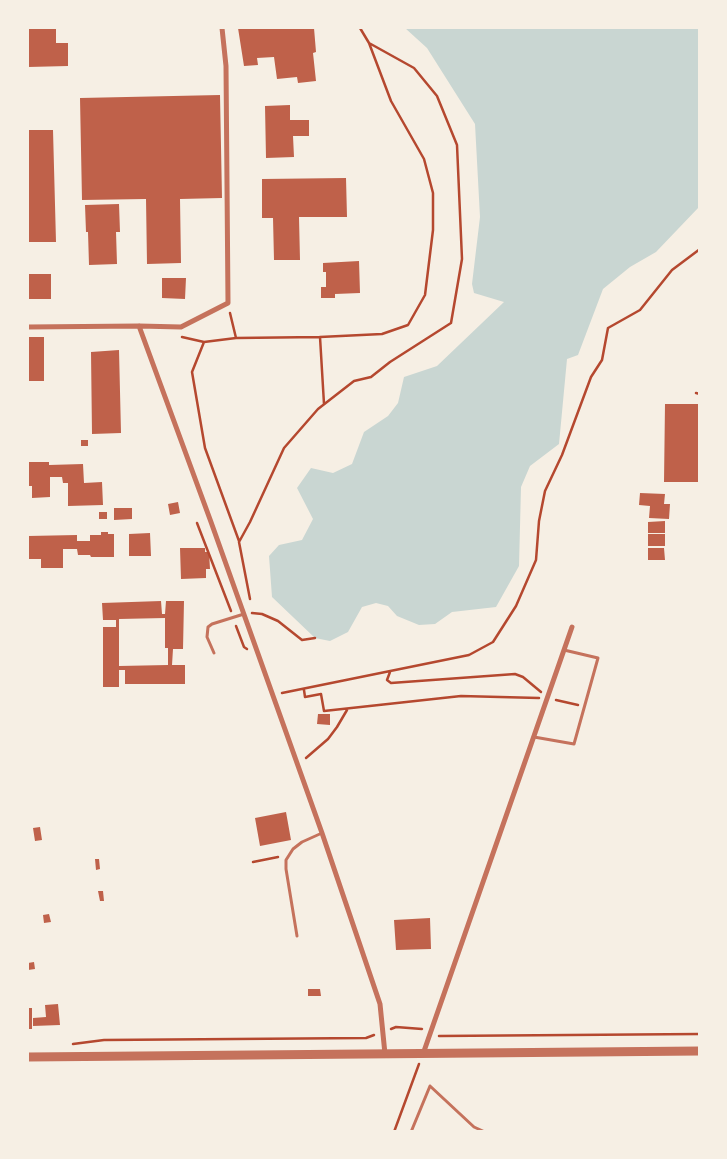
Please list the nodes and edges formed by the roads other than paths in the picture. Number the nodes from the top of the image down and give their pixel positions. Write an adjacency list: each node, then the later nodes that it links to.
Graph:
1 (222, 28): 2 (street)
2 (139, 326): 3 (street); 4 (street)
3 (28, 327)
4 (243, 613): 7 (lane); 9 (street)
5 (572, 627): 6 (street)
6 (564, 650): 8 (street); 8 (lane)
7 (214, 653)
8 (534, 737): 13 (street)
9 (322, 833): 10 (lane); 12 (street)
10 (297, 936)
11 (700, 1050): 13 (street)
12 (385, 1054): 13 (street); 14 (street)
13 (423, 1054)
14 (28, 1058)
15 (411, 1132): 16 (lane)
16 (485, 1132)

